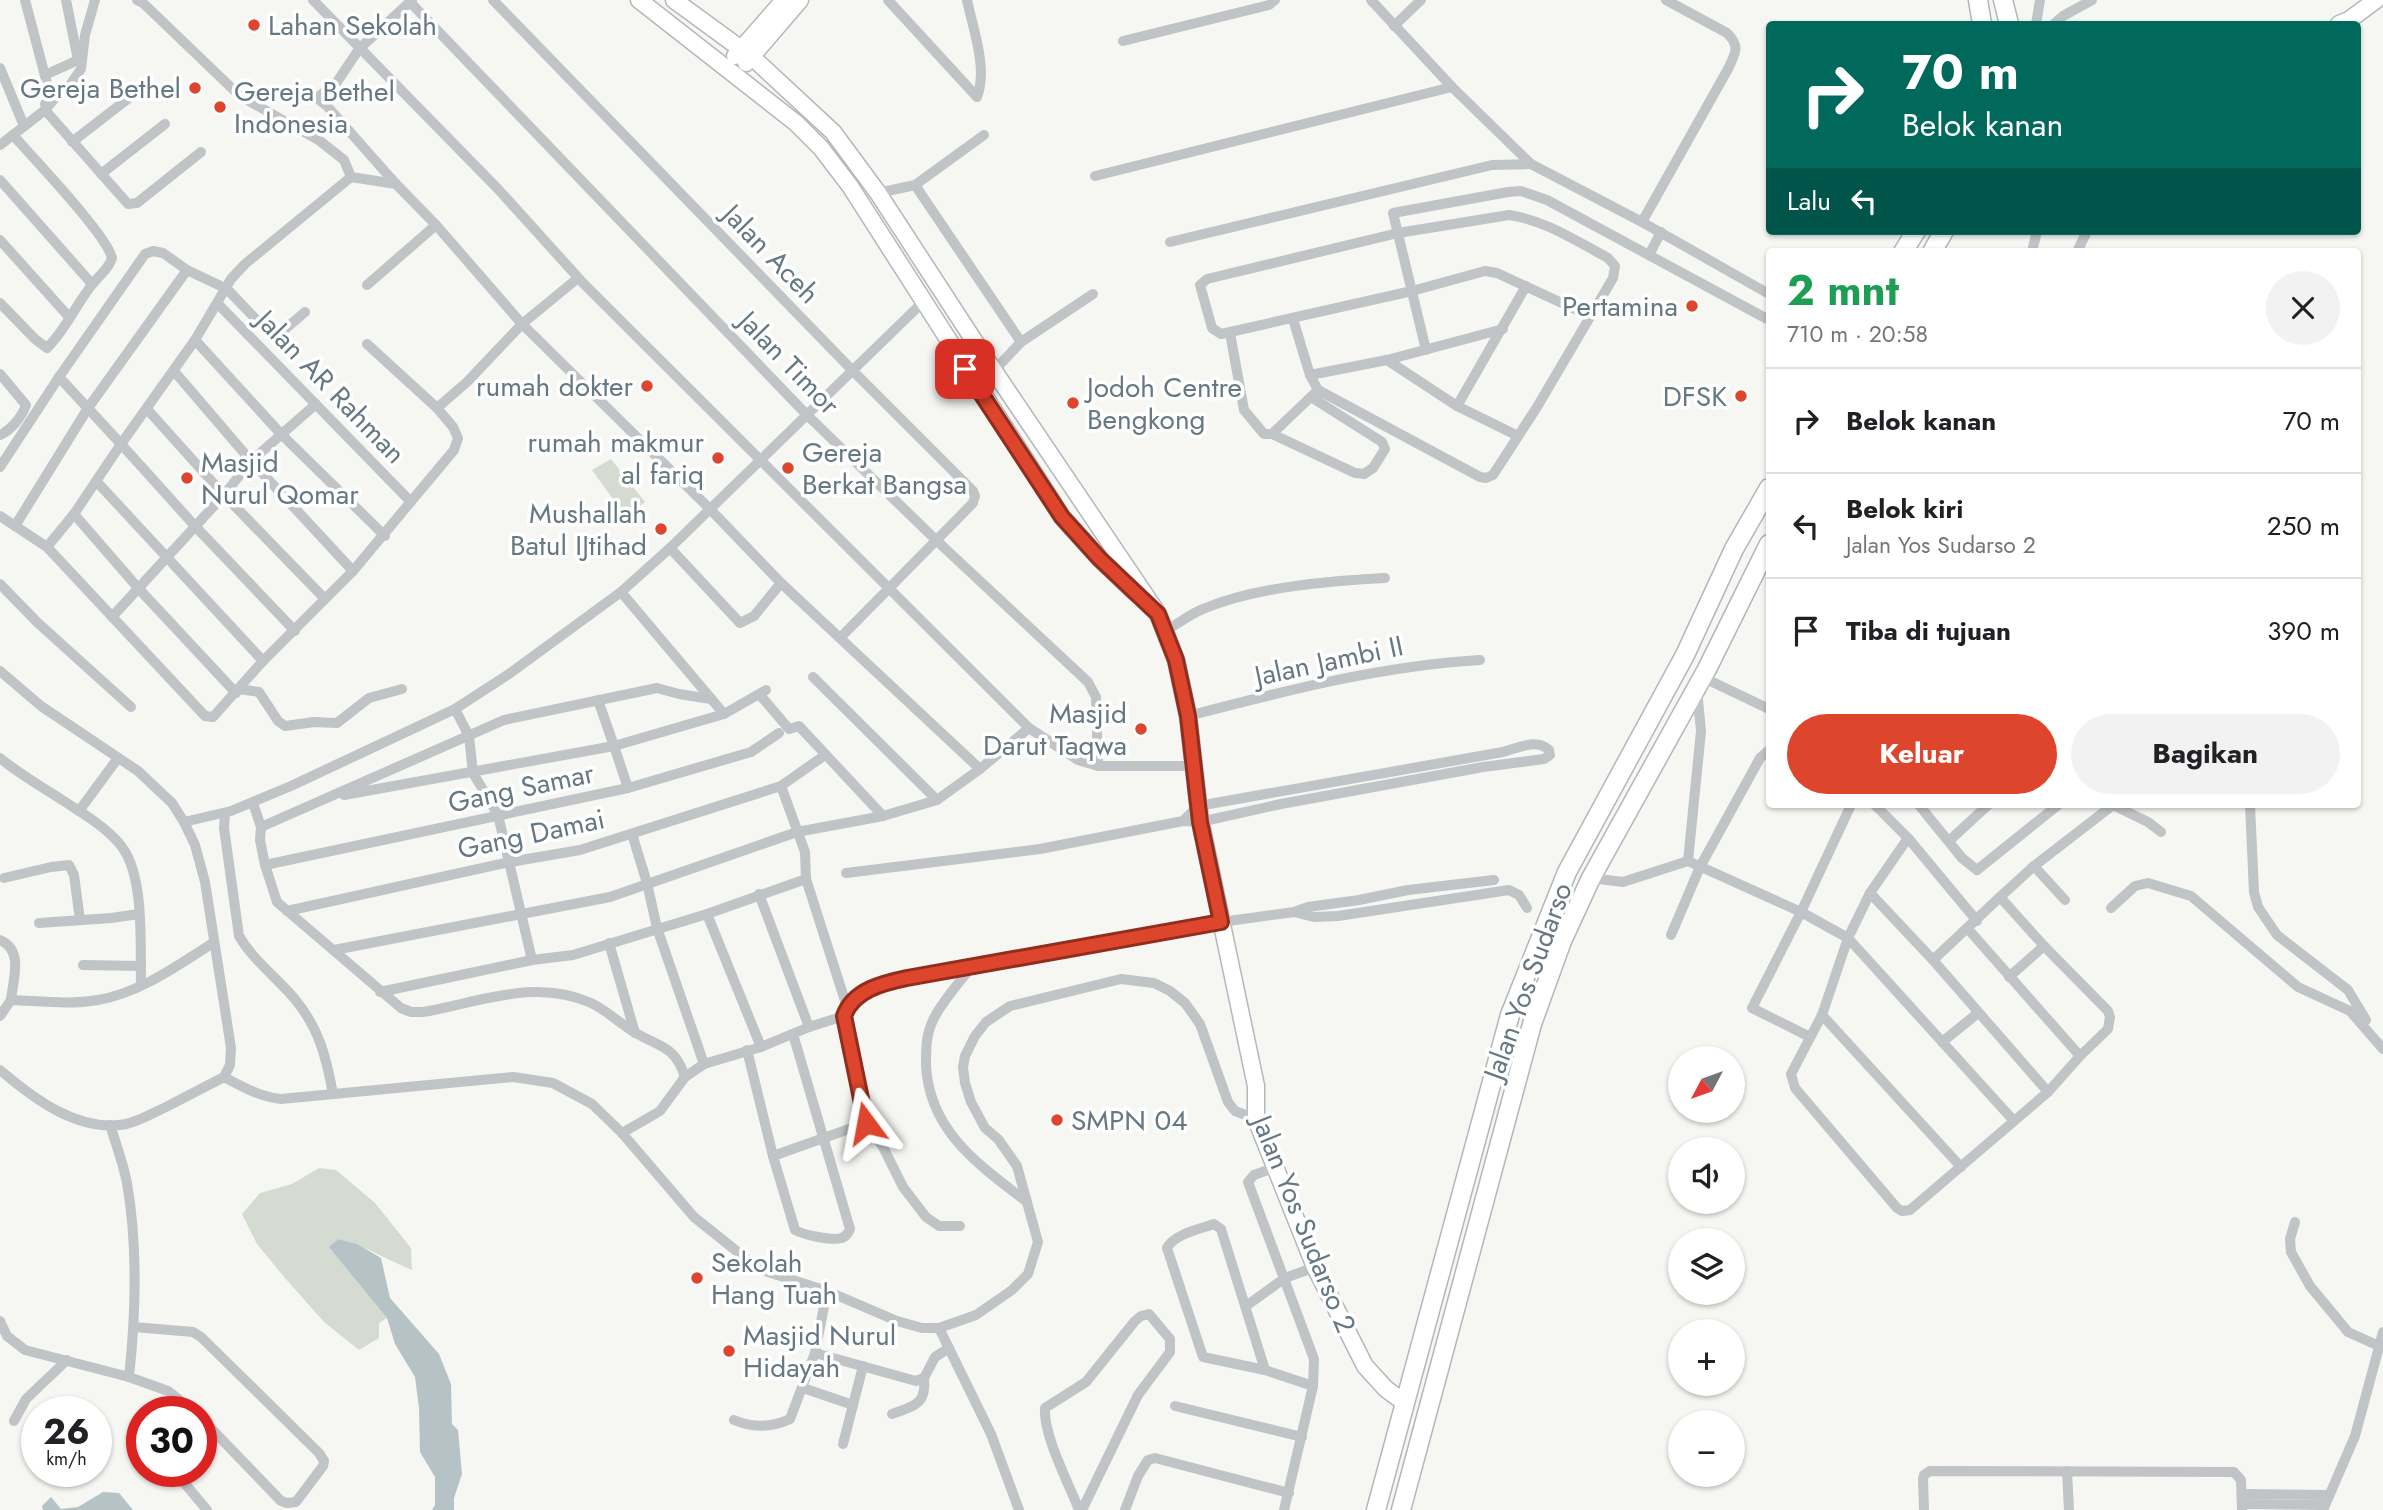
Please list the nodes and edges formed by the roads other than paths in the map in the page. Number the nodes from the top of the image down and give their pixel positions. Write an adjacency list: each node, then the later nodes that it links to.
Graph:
1 (24, 0): 34 (street)
2 (66, 0): 34 (street)
3 (95, 0): 37 (street)
4 (137, 0): 49 (street)
5 (313, 0): 30 (street)
6 (493, 0): 89 (street, Jalan Aceh)
7 (639, 0): 33 (main road, Jalan Yos Sudarso 2)
8 (674, 0): 31 (main road, Jalan Yos Sudarso 2)
9 (784, 0): 31 (main road)
10 (800, 0): 31 (main road)
11 (888, 0): 12 (street)
12 (967, 0)
13 (1275, 0): 29 (street)
14 (1371, 0): 28 (street)
15 (1421, 0): 28 (street)
16 (1666, 0): 54 (street)
17 (1978, 0): 23 (main road)
18 (2003, 0): 24 (main road)
19 (2040, 0): 25 (street)
20 (2092, 0): 26 (street)
21 (2376, 0): 27 (main road)
22 (411, 1): 30 (street); 100 (street, Jalan Timor)
23 (1982, 21)
24 (2008, 21)
25 (2036, 21)
26 (2059, 21)
27 (2346, 21)
28 (1394, 26): 35 (street)
29 (1122, 41)
30 (359, 49): 51 (street); 62 (street)
31 (746, 53): 33 (main road); 53 (main road, Jalan Yos Sudarso 2)
32 (0, 68): 38 (street)
33 (730, 71): 70 (main road, Jalan Yos Sudarso 2)
34 (45, 75): 38 (street)
35 (1452, 87): 46 (street); 48 (street)
36 (134, 94): 43 (street)
37 (45, 110): 40 (street); 43 (street)
38 (22, 121): 42 (street)
39 (165, 124): 47 (street)
40 (13, 135): 44 (street); 63 (street)
41 (984, 135): 52 (street)
42 (0, 138)
43 (72, 142): 47 (street)
44 (0, 145)
45 (201, 152): 47 (street)
46 (1531, 164): 54 (street); 59 (street)
47 (101, 174)
48 (1095, 176)
49 (351, 177): 51 (street); 66 (street)
50 (0, 180): 63 (street)
51 (396, 184): 55 (street)
52 (915, 185): 53 (street); 82 (street)
53 (878, 193): 85 (main road, Jalan Yos Sudarso 2)
54 (1642, 222): 56 (street)
55 (436, 225): 64 (street); 78 (street)
56 (1661, 232): 60 (street); 68 (street)
57 (1398, 233): 60 (street); 67 (street); 74 (street); 80 (street)
58 (0, 240): 75 (street)
59 (1170, 242)
60 (1649, 255): 76 (street)
61 (187, 270): 66 (street); 93 (street); 97 (street)
62 (578, 278): 78 (street); 106 (street)
63 (92, 284): 75 (street)
64 (367, 285)
65 (1526, 286): 67 (street); 74 (street); 79 (street)
66 (227, 289): 72 (street); 73 (street)
67 (1412, 291): 77 (street); 84 (street)
68 (1766, 291)
69 (1093, 294): 82 (street)
70 (923, 302): 87 (main road, Jalan Yos Sudarso 2); 89 (street)
71 (0, 303): 75 (street)
72 (218, 304): 81 (street); 95 (street, Jalan AR Rahman)
73 (305, 312)
74 (1590, 316): 104 (street)
75 (69, 317)
76 (1766, 318)
77 (1293, 319): 80 (street); 92 (street)
78 (522, 324): 98 (street); 113 (street)
79 (1503, 329): 84 (street); 96 (street)
80 (1230, 332): 102 (street)
81 (195, 340): 88 (street); 101 (street)
82 (1021, 342): 90 (street)
83 (367, 344): 98 (street)
84 (1426, 350): 86 (street)
85 (984, 356): 87 (main road); 90 (main road, Jalan Yos Sudarso 2)
86 (1387, 360): 92 (street); 96 (street)
87 (965, 369): 132 (main road, Jalan Yos Sudarso 2)
88 (174, 371): 99 (street); 107 (street)
89 (853, 371): 100 (street); 119 (street, Jalan Aceh)
90 (994, 371): 132 (main road, Jalan Yos Sudarso 2)
91 (0, 374): 103 (street)
92 (1310, 375): 94 (street)
93 (59, 377): 97 (street); 108 (street)
94 (1314, 393): 102 (street); 102 (street); 104 (street)
95 (316, 404): 101 (street); 112 (street, Jalan AR Rahman)
96 (1457, 406): 104 (street)
97 (88, 408): 105 (street); 117 (street)
98 (437, 408): 112 (street)
99 (147, 409): 105 (street); 111 (street)
100 (806, 414): 106 (street); 119 (street, Jalan Timor)
101 (281, 434): 107 (street); 118 (street)
102 (1272, 434)
103 (0, 436)
104 (1518, 436)
105 (121, 444): 109 (street); 116 (street)
106 (760, 459): 113 (street); 128 (street)
107 (251, 461): 111 (street); 124 (street)
108 (0, 467)
109 (97, 482): 114 (street); 123 (street)
110 (1766, 493): 221 (main road, Jalan Yos Sudarso)
111 (224, 495): 116 (street); 131 (street)
112 (411, 502): 118 (street)
113 (709, 508): 121 (street); 126 (street)
114 (74, 514): 120 (street); 129 (street)
115 (0, 516): 117 (street)
116 (194, 525): 123 (street); 134 (street)
117 (15, 526): 120 (street)
118 (385, 536): 124 (street)
119 (936, 540): 128 (street, Jalan Aceh); 159 (street, Jalan Timor)
120 (47, 547): 133 (street)
121 (670, 548): 126 (street); 130 (street)
122 (1766, 550): 141 (main road, Jalan Yos Sudarso)
123 (167, 557): 129 (street); 138 (street)
124 (353, 571): 131 (street)
125 (1385, 578): 135 (street)
126 (782, 583): 136 (street)
127 (0, 584): 146 (street)
128 (889, 587): 136 (street, Jalan Aceh); 151 (street)
129 (139, 589): 133 (street); 143 (street)
130 (621, 592): 144 (street); 148 (street)
131 (325, 599): 134 (street)
132 (1158, 614): 135 (main road, Jalan Yos Sudarso 2)
133 (111, 617): 143 (street)
134 (295, 631): 138 (street)
135 (1165, 631): 150 (main road, Jalan Yos Sudarso 2)
136 (840, 638): 161 (street)
137 (1480, 660): 150 (street, Jalan Jambi II)
138 (263, 662): 143 (street)
139 (0, 671): 158 (street)
140 (813, 677): 166 (street)
141 (1699, 682): 147 (street); 188 (street); 196 (main road, Jalan Yos Sudarso)
142 (402, 689): 143 (street)
143 (238, 691)
144 (711, 699): 145 (street); 149 (street)
145 (598, 700): 153 (street); 154 (street)
146 (131, 707)
147 (1766, 708)
148 (456, 709): 153 (street); 167 (street)
149 (724, 715): 154 (street); 156 (street)
150 (1188, 716): 160 (main road, Jalan Yos Sudarso 2)
151 (1029, 728): 159 (street); 161 (street)
152 (779, 733): 164 (street, Gang Samar)
153 (470, 736): 162 (street); 165 (street)
154 (614, 746): 162 (street); 164 (street)
155 (1766, 753): 192 (street)
156 (825, 755): 163 (street, Gang Damai); 180 (street)
157 (0, 758): 176 (street)
158 (118, 758): 176 (street); 181 (street)
159 (1098, 766): 160 (street)
160 (1193, 766): 178 (main road, Jalan Yos Sudarso 2)
161 (979, 769): 166 (street)
162 (473, 773): 165 (street); 179 (street)
163 (780, 786): 183 (street); 185 (street, Gang Damai)
164 (628, 788): 179 (street, Gang Samar)
165 (328, 798): 182 (street)
166 (937, 800): 180 (street)
167 (253, 803): 177 (street); 182 (street)
168 (1850, 808): 207 (street)
169 (1878, 808): 186 (street)
170 (1922, 808): 187 (street)
171 (1985, 808): 187 (street)
172 (2055, 808): 187 (street)
173 (2109, 808): 191 (street)
174 (2119, 808): 184 (street)
175 (2250, 808): 244 (street)
176 (79, 811): 208 (street)
177 (225, 813): 181 (street); 254 (street)
178 (1199, 814): 178 (street); 193 (street); 212 (main road, Jalan Yos Sudarso 2)
179 (498, 816): 189 (street); 190 (street, Gang Samar)
180 (883, 816): 183 (street)
181 (184, 822): 219 (street)
182 (261, 827): 190 (street)
183 (797, 832): 195 (street); 198 (street)
184 (2161, 832)
185 (632, 834): 189 (street, Gang Damai); 198 (street)
186 (1909, 838): 199 (street); 214 (street)
187 (1950, 841)
188 (1688, 861): 192 (street); 196 (street)
189 (510, 862): 205 (street, Gang Damai); 210 (street)
190 (265, 865): 205 (street)
191 (2034, 866): 201 (street); 202 (street)
192 (1700, 867): 207 (street); 216 (street)
193 (846, 873)
194 (5, 878): 211 (street)
195 (806, 878): 200 (street); 234 (street)
196 (1591, 878): 224 (main road, Jalan Yos Sudarso)
197 (1494, 880): 206 (street)
198 (647, 883): 210 (street); 215 (street)
199 (1870, 893): 217 (street); 226 (street)
200 (759, 894): 209 (street); 238 (street)
201 (2000, 897): 214 (street); 222 (street)
202 (2064, 900)
203 (1527, 908): 206 (street)
204 (2111, 908): 244 (street)
205 (287, 911): 223 (street)
206 (1294, 912): 212 (street)
207 (1801, 912): 217 (street); 241 (street)
208 (139, 914): 211 (street); 228 (street)
209 (707, 914): 215 (street); 243 (street)
210 (522, 915): 223 (street); 225 (street)
211 (80, 920): 213 (street)
212 (1221, 922): 229 (street); 255 (main road, Jalan Yos Sudarso 2)
213 (39, 923)
214 (1973, 925): 226 (street); 230 (street)
215 (657, 928): 220 (street); 247 (street)
216 (1671, 934)
217 (1848, 938): 236 (street); 242 (street)
218 (0, 940): 233 (street)
219 (214, 943): 231 (street); 250 (street)
220 (609, 943): 225 (street); 239 (street)
221 (1537, 944): 224 (main road); 249 (main road, Jalan Yos Sudarso)
222 (2043, 946): 230 (street); 246 (street)
223 (334, 950): 232 (street)
224 (1558, 953): 252 (main road, Jalan Yos Sudarso)
225 (531, 960): 232 (street)
226 (1933, 960): 235 (street)
227 (83, 965): 228 (street)
228 (141, 966): 231 (street)
229 (972, 966): 234 (street); 264 (street)
230 (2009, 978): 246 (street)
231 (141, 985): 233 (street)
232 (380, 992): 239 (street)
233 (11, 1000): 237 (street)
234 (846, 1012): 238 (street); 257 (street)
235 (1978, 1013): 242 (street); 253 (street)
236 (1822, 1015): 241 (street); 263 (street)
237 (0, 1016)
238 (809, 1027): 240 (street)
239 (635, 1033): 251 (street)
240 (793, 1034): 243 (street); 260 (street)
241 (1810, 1037): 263 (street)
242 (1942, 1042): 256 (street)
243 (761, 1047): 245 (street)
244 (2382, 1048)
245 (747, 1050): 247 (street); 261 (street)
246 (2080, 1056): 253 (street)
247 (704, 1064): 251 (street)
248 (0, 1070): 258 (street)
249 (1493, 1075): 252 (main road); 286 (main road, Jalan Yos Sudarso)
250 (224, 1077): 254 (street); 258 (street)
251 (685, 1077): 259 (street)
252 (1518, 1080): 306 (main road, Jalan Yos Sudarso)
253 (2048, 1092): 256 (street)
254 (333, 1094): 259 (street)
255 (1256, 1119): 262 (main road, Jalan Yos Sudarso 2); 264 (street)
256 (2014, 1121): 263 (street)
257 (866, 1123): 260 (street); 266 (street)
258 (110, 1125): 272 (street)
259 (622, 1133): 269 (street)
260 (823, 1139): 261 (street); 261 (street)
261 (773, 1156)
262 (1276, 1167): 267 (main road, Jalan Yos Sudarso 2); 268 (street)
263 (1961, 1167)
264 (1027, 1202): 273 (street)
265 (2295, 1222): 275 (street)
266 (960, 1226)
267 (1315, 1267): 268 (street); 286 (main road, Jalan Yos Sudarso 2)
268 (1285, 1278): 270 (street); 283 (street)
269 (827, 1291): 273 (street); 277 (street)
270 (1246, 1306): 280 (street); 280 (street)
271 (0, 1321): 278 (street)
272 (134, 1327): 281 (street); 292 (street)
273 (939, 1328): 276 (street)
274 (2383, 1332): 275 (street)
275 (2379, 1346): 299 (street)
276 (949, 1348): 282 (street); 301 (street)
277 (815, 1353): 279 (street); 284 (street)
278 (67, 1360): 281 (street); 291 (street)
279 (863, 1366): 282 (street); 287 (street)
280 (1265, 1370): 283 (street)
281 (129, 1377): 285 (street)
282 (924, 1378): 289 (street)
283 (1312, 1386): 293 (street)
284 (803, 1388): 287 (street); 290 (street)
285 (174, 1396)
286 (1405, 1404): 305 (main road, Jalan Yos Sudarso)
287 (853, 1405): 294 (street)
288 (1175, 1406): 293 (street)
289 (892, 1415)
290 (734, 1420)
291 (13, 1421)
292 (217, 1435)
293 (1302, 1437): 297 (street)
294 (843, 1444)
295 (2067, 1471): 298 (street); 307 (street); 308 (street)
296 (188, 1487): 300 (street)
297 (1289, 1493): 303 (street); 304 (street)
298 (2242, 1503): 299 (street)
299 (2324, 1503)
300 (207, 1510)
301 (1019, 1510)
302 (1081, 1510): 302 (street)
303 (1125, 1510)
304 (1284, 1510)
305 (1376, 1510)
306 (1401, 1510)
307 (1924, 1510)
308 (2069, 1510)

